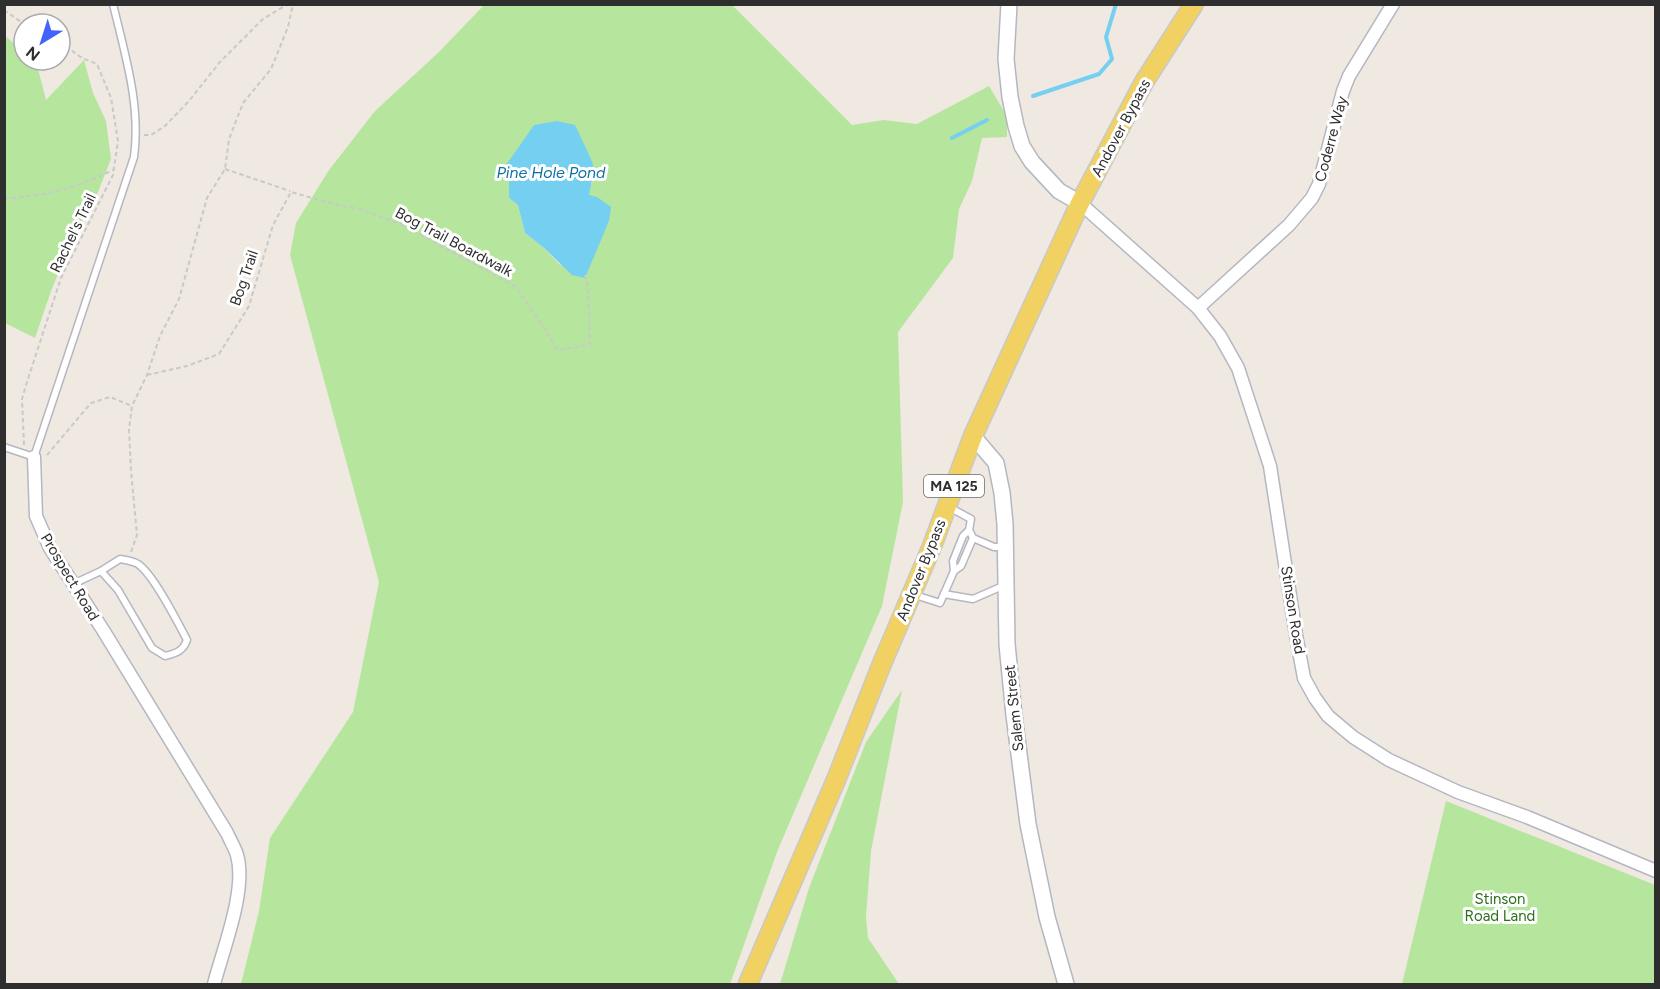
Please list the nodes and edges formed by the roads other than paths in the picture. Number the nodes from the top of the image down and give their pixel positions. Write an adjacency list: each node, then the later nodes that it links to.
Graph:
1 (113, 4): 9 (lane, Prospect Road)
2 (1009, 4): 5 (street)
3 (1194, 4): 5 (main road, Andover Bypass / MA 125)
4 (1393, 4): 6 (street, Coderre Way)
5 (1080, 203): 6 (street, Stinson Road); 7 (main road, Andover Bypass / MA 125)
6 (1198, 308): 20 (street, Stinson Road)
7 (973, 436): 10 (main road, Andover Bypass / MA 125); 13 (street, Salem Street)
8 (4, 447): 9 (lane)
9 (31, 460): 16 (street, Prospect Road)
10 (947, 506): 11 (lane); 18 (main road, Andover Bypass / MA 125)
11 (969, 530): 12 (lane); 15 (lane)
12 (973, 538): 13 (lane); 15 (lane)
13 (1006, 547): 17 (street, Salem Street)
14 (101, 571): 14 (lane); 16 (lane)
15 (954, 571): 19 (lane)
16 (73, 584): 21 (street, Prospect Road)
17 (1006, 585): 19 (lane); 23 (street, Salem Street)
18 (912, 594): 19 (lane); 22 (main road, Andover Bypass / MA 125)
19 (944, 594)
20 (1656, 871)
21 (214, 984)
22 (748, 984)
23 (1066, 984)

